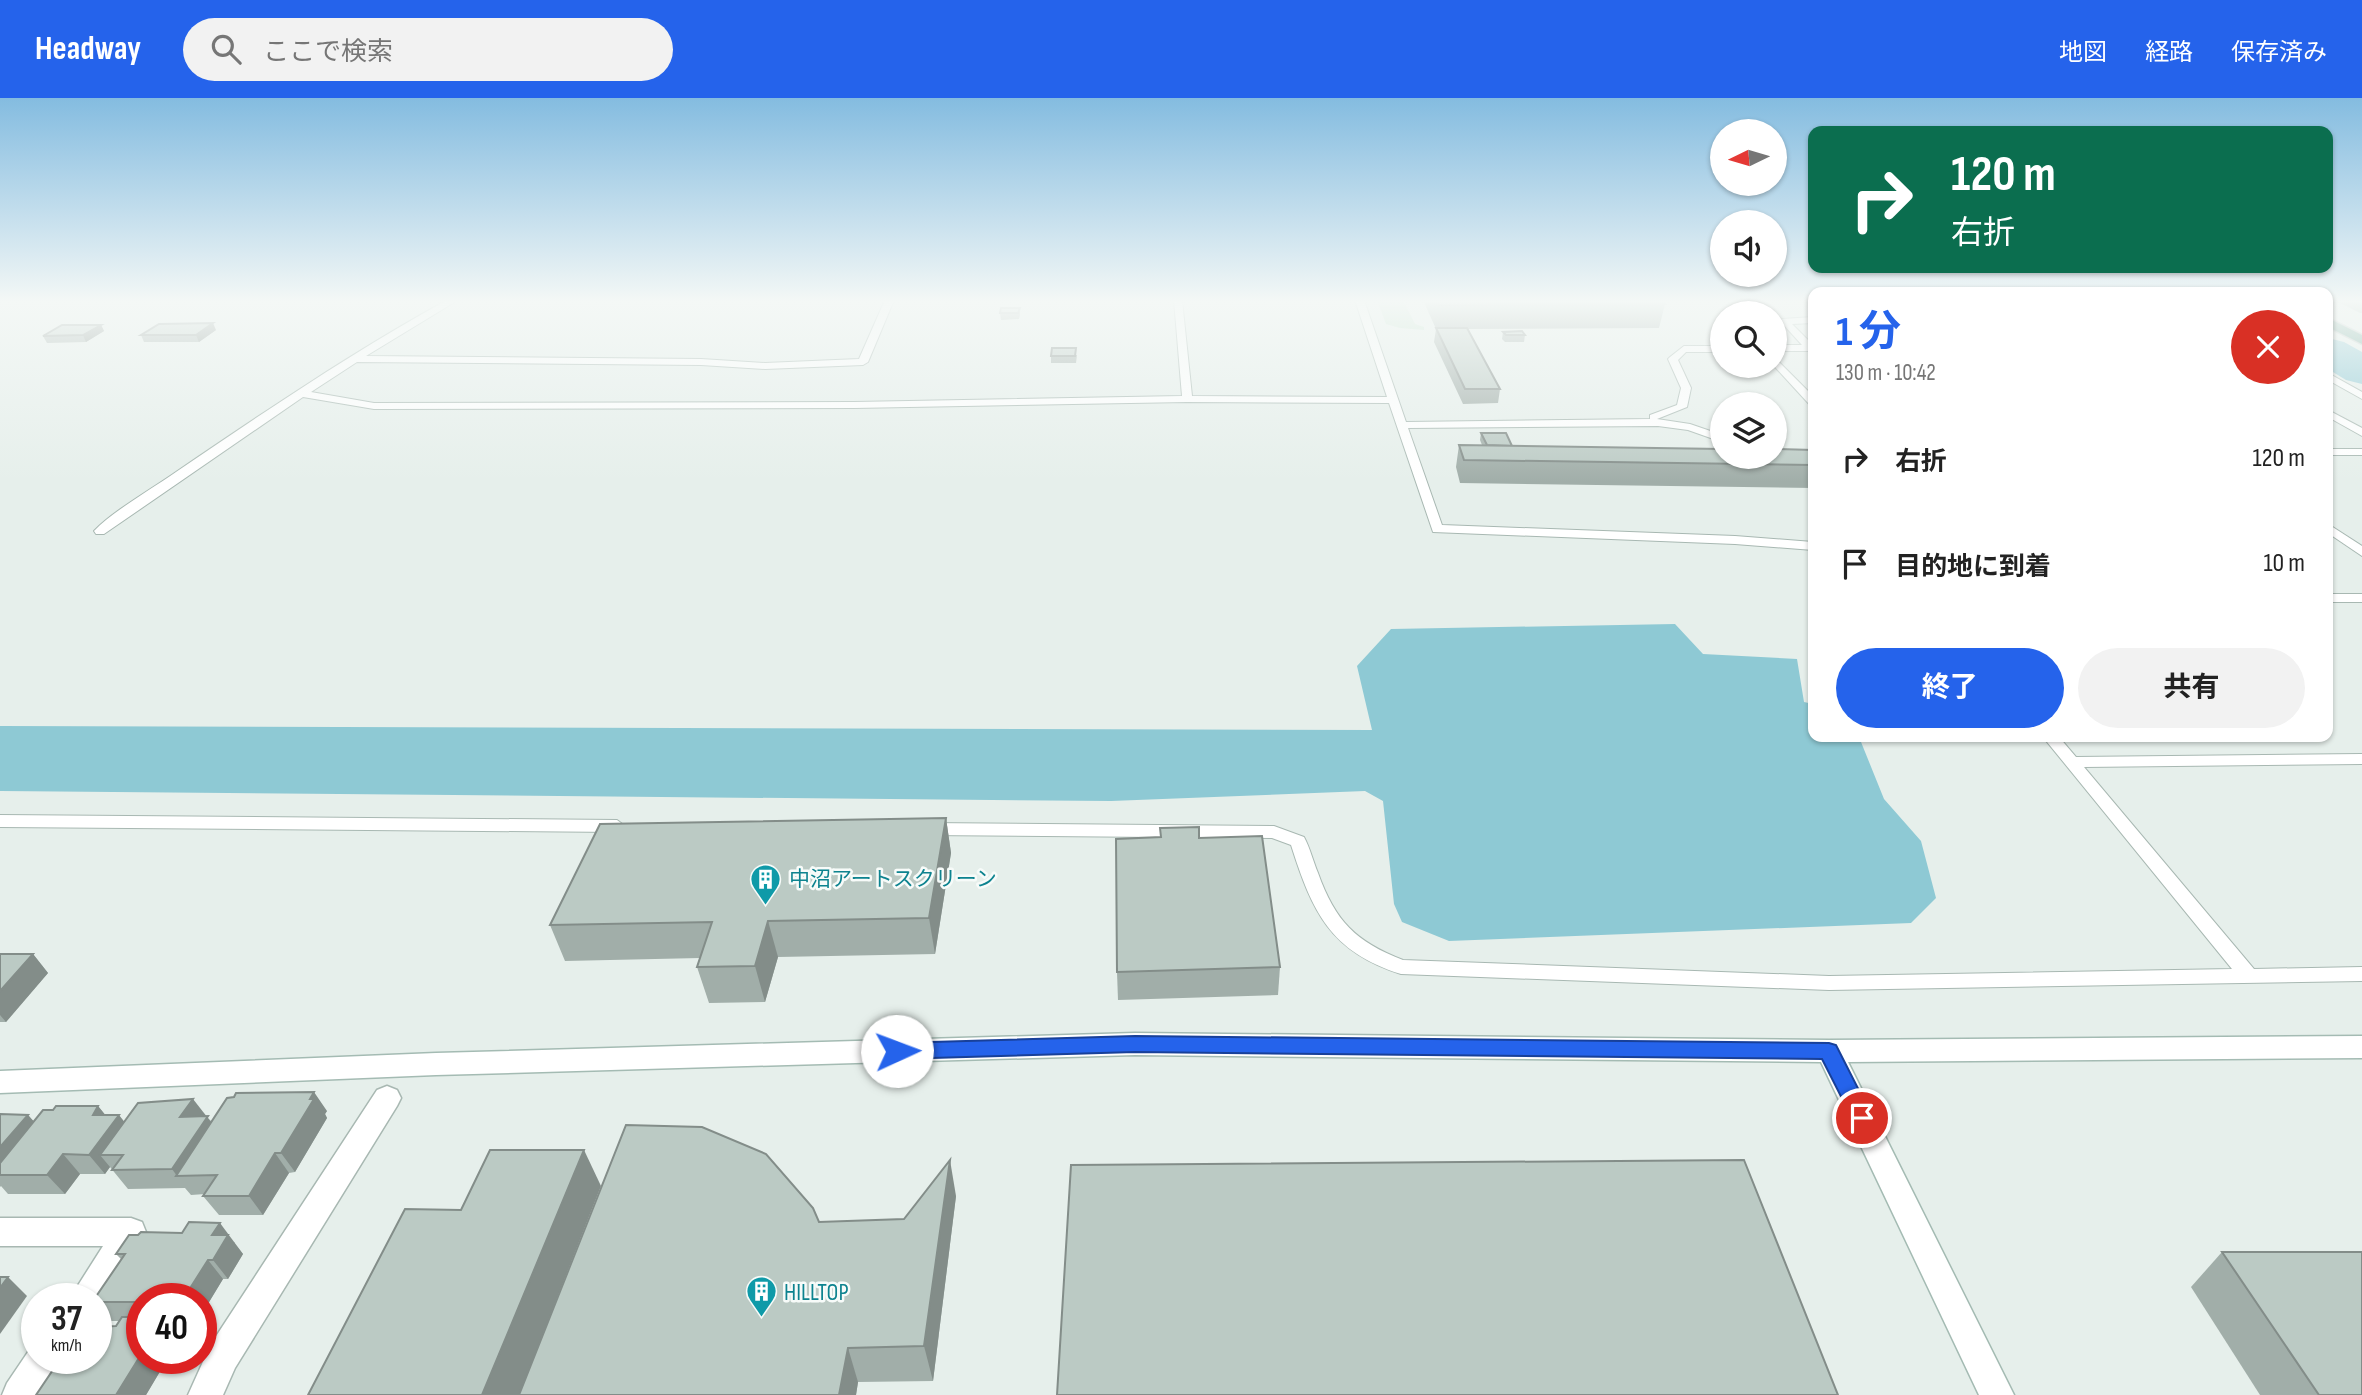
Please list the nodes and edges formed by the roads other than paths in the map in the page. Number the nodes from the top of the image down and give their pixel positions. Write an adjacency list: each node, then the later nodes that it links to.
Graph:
1 (353, 361): 11 (lane)
2 (531, 361): 3 (lane)
3 (864, 361)
4 (1184, 361): 14 (lane)
5 (1380, 361): 15 (lane)
6 (1674, 361): 17 (lane)
7 (1787, 374): 9 (lane)
8 (2333, 379): 13 (lane)
9 (1795, 382): 10 (lane); 12 (lane)
10 (1808, 382)
11 (301, 394): 14 (lane); 23 (lane)
12 (1808, 396)
13 (2362, 396)
14 (1187, 399): 15 (lane)
15 (1393, 400): 18 (lane)
16 (2333, 416): 20 (lane)
17 (1512, 421): 18 (lane); 19 (lane)
18 (1401, 425): 25 (lane)
19 (1710, 432)
20 (2362, 433)
21 (2333, 452): 22 (lane)
22 (2362, 452)
23 (100, 531)
24 (2333, 531): 26 (lane)
25 (1808, 546)
26 (2359, 548)
27 (2333, 598): 28 (lane)
28 (2362, 598)
29 (2056, 742): 31 (lane)
30 (2362, 759): 31 (lane)
31 (2074, 762): 36 (lane)
32 (0, 821): 33 (lane)
33 (637, 827)
34 (914, 829): 36 (lane)
35 (2362, 974): 36 (lane)
36 (2249, 976)
37 (2362, 1047): 38 (street)
38 (1829, 1051): 39 (street); 46 (street)
39 (0, 1082)
40 (387, 1098): 45 (street)
41 (0, 1232): 42 (street)
42 (96, 1283)
43 (33, 1374): 44 (street)
44 (19, 1395)
45 (205, 1395)
46 (1997, 1395)

